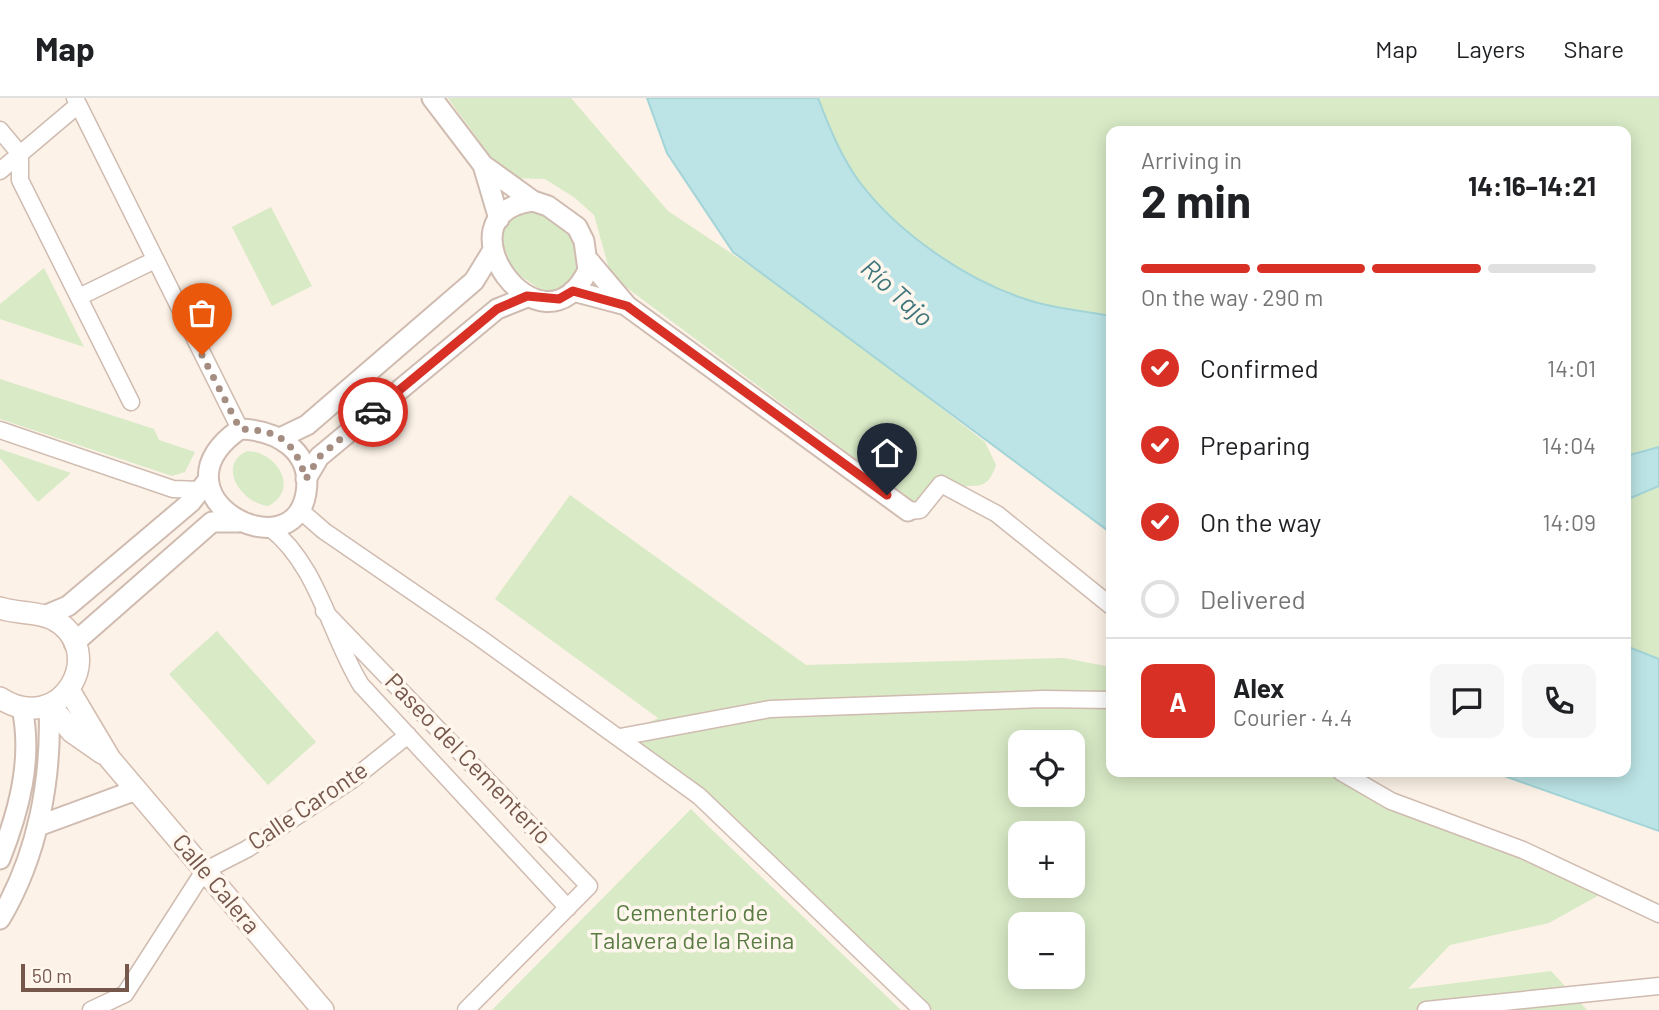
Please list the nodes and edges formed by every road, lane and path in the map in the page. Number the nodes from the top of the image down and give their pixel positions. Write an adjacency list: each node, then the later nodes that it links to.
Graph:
1 (432, 98): 5 (street)
2 (76, 101): 4 (street); 10 (street)
3 (0, 130): 4 (street)
4 (20, 154): 6 (street); 14 (street)
5 (483, 165): 7 (street); 8 (street)
6 (0, 171)
7 (533, 201): 8 (street); 11 (street)
8 (499, 219): 9 (street)
9 (493, 250): 13 (street); 19 (street)
10 (155, 260): 14 (street); 17 (street)
11 (589, 261): 12 (street); 15 (street)
12 (573, 291): 13 (street); 15 (street)
13 (527, 296): 20 (street)
14 (79, 297): 16 (street)
15 (627, 306): 23 (street)
16 (131, 402)
17 (240, 429): 19 (street); 21 (street)
18 (0, 430): 21 (street)
19 (282, 437): 20 (street)
20 (306, 479): 22 (street)
21 (205, 485): 24 (street); 29 (street)
22 (300, 510): 25 (street); 38 (street)
23 (908, 511): 26 (street)
24 (240, 522): 25 (street); 31 (street)
25 (270, 528): 28 (street, Paseo del Cementerio)
26 (1106, 603)
27 (0, 608): 29 (main road)
28 (324, 611): 37 (street, Paseo del Cementerio); 45 (street, Paseo del Cementerio)
29 (34, 615): 30 (main road); 31 (main road)
30 (0, 625)
31 (74, 643): 32 (main road)
32 (69, 690): 35 (main road); 39 (main road, Calle Calera)
33 (0, 698): 36 (main road)
34 (1106, 700): 38 (street)
35 (49, 705): 36 (main road); 39 (main road, Calle Calera); 42 (street)
36 (22, 708): 43 (street)
37 (408, 735): 44 (street, Calle Caronte); 45 (street, Paseo del Cementerio)
38 (620, 737): 52 (street)
39 (110, 759): 41 (main road, Calle Calera)
40 (1350, 777): 46 (street)
41 (136, 790): 42 (street); 44 (main road, Calle Calera)
42 (38, 826): 47 (street)
43 (2, 850)
44 (204, 871): 49 (street); 50 (main road, Calle Calera)
45 (568, 908): 51 (street, Paseo del Cementerio)
46 (1659, 914)
47 (0, 919)
48 (1659, 986): 53 (street)
49 (91, 1010)
50 (323, 1010)
51 (466, 1010)
52 (922, 1010)
53 (1426, 1010)

